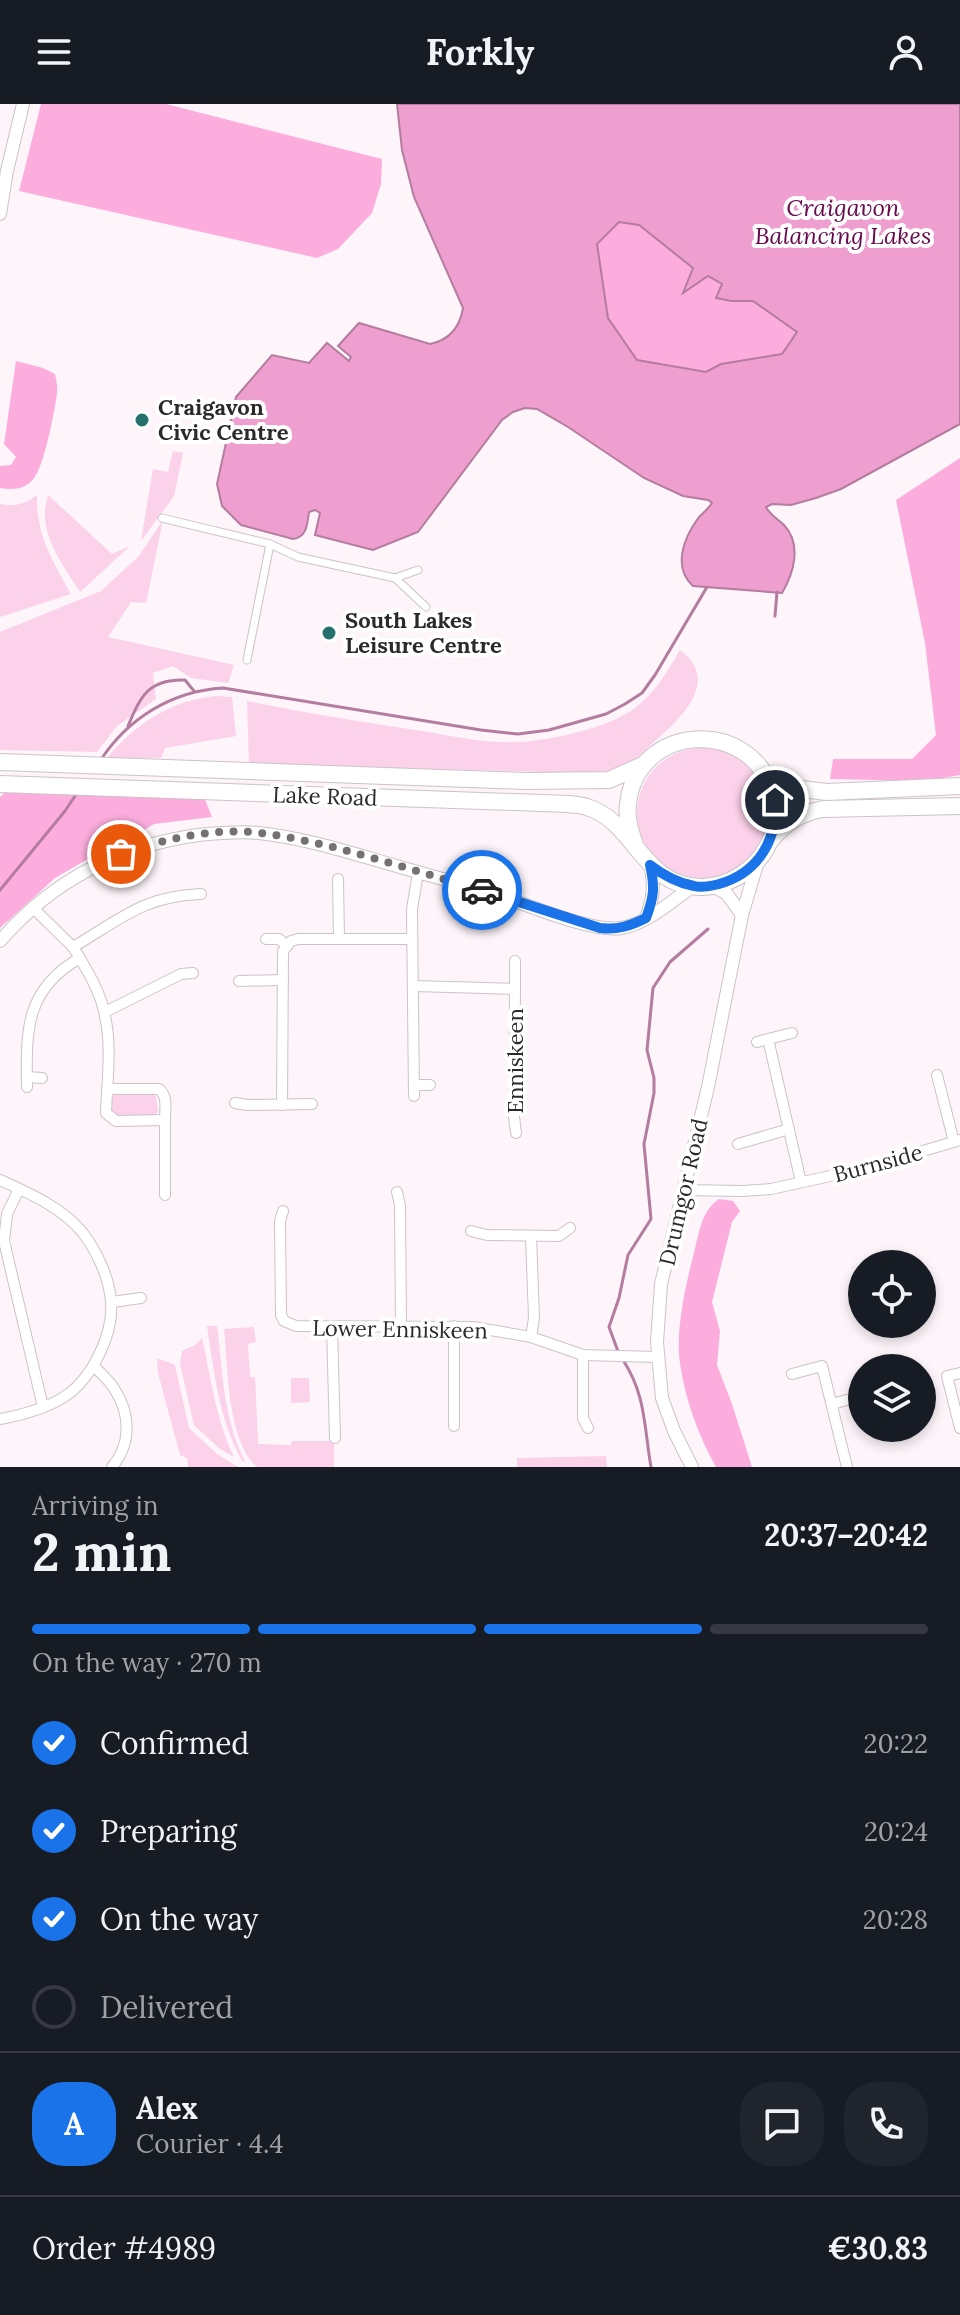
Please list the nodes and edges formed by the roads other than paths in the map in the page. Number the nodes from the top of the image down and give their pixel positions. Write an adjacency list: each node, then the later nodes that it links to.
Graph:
1 (23, 104): 2 (street)
2 (0, 214)
3 (162, 518): 4 (street)
4 (270, 544): 6 (street); 8 (street)
5 (418, 570): 6 (street)
6 (395, 578): 7 (street)
7 (426, 607)
8 (247, 660)
9 (0, 762): 10 (highway, Lake Road)
10 (645, 764): 11 (highway); 16 (highway)
11 (766, 775): 13 (highway); 15 (highway)
12 (0, 784): 16 (highway, Lake Road)
13 (960, 786)
14 (960, 806): 15 (highway)
15 (769, 843): 17 (highway)
16 (635, 845): 18 (highway)
17 (758, 861): 22 (highway); 25 (street, Drumgor Road)
18 (650, 865): 21 (highway); 26 (street)
19 (418, 873): 24 (street); 26 (street); 29 (street)
20 (338, 879): 27 (street)
21 (693, 886): 22 (highway); 26 (street)
22 (713, 886): 25 (street)
23 (201, 894): 32 (street)
24 (33, 908): 30 (street); 32 (street)
25 (742, 915): 57 (street, Drumgor Road)
26 (646, 918)
27 (339, 938): 29 (street); 31 (street)
28 (266, 939): 31 (street)
29 (412, 939): 38 (street)
30 (0, 941)
31 (286, 945): 36 (street)
32 (73, 947): 33 (street)
33 (80, 958): 40 (street); 43 (street)
34 (515, 961): 39 (street, Enniskeen)
35 (193, 973): 40 (street)
36 (283, 980): 37 (street); 48 (street)
37 (239, 981)
38 (414, 986): 39 (street, Enniskeen); 44 (street)
39 (515, 989): 51 (street, Enniskeen)
40 (105, 1012): 45 (street)
41 (792, 1033): 50 (street)
42 (937, 1075): 52 (street, Burnside)
43 (42, 1078)
44 (430, 1085)
45 (107, 1089): 49 (street); 49 (street)
46 (235, 1103): 48 (street)
47 (312, 1104): 48 (street)
48 (282, 1105)
49 (165, 1120): 59 (street)
50 (789, 1129): 53 (street); 55 (street)
51 (516, 1133)
52 (957, 1141): 55 (street, Burnside)
53 (738, 1144)
54 (0, 1180): 56 (street)
55 (801, 1182): 57 (street, Burnside)
56 (19, 1189): 65 (street); 77 (street)
57 (682, 1190): 71 (street, Drumgor Road)
58 (397, 1192): 66 (street)
59 (165, 1195)
60 (283, 1211): 68 (street, Lower Enniskeen)
61 (570, 1228): 63 (street)
62 (471, 1231): 63 (street)
63 (531, 1236): 69 (street)
64 (141, 1298): 65 (street)
65 (112, 1302): 72 (street)
66 (401, 1326): 67 (street, Lower Enniskeen); 68 (street, Lower Enniskeen)
67 (454, 1326): 69 (street, Lower Enniskeen); 78 (street)
68 (332, 1327): 82 (street)
69 (531, 1337): 70 (street, Lower Enniskeen)
70 (583, 1355): 71 (street, Lower Enniskeen); 80 (street)
71 (657, 1357): 84 (street, Drumgor Road)
72 (94, 1366): 77 (street); 83 (street)
73 (960, 1373): 81 (street)
74 (792, 1374): 76 (street)
75 (848, 1400): 76 (street)
76 (832, 1404): 85 (street)
77 (43, 1407): 79 (street)
78 (457, 1418)
79 (0, 1419)
80 (588, 1428)
81 (960, 1428)
82 (335, 1438)
83 (112, 1467)
84 (692, 1467)
85 (847, 1467)

